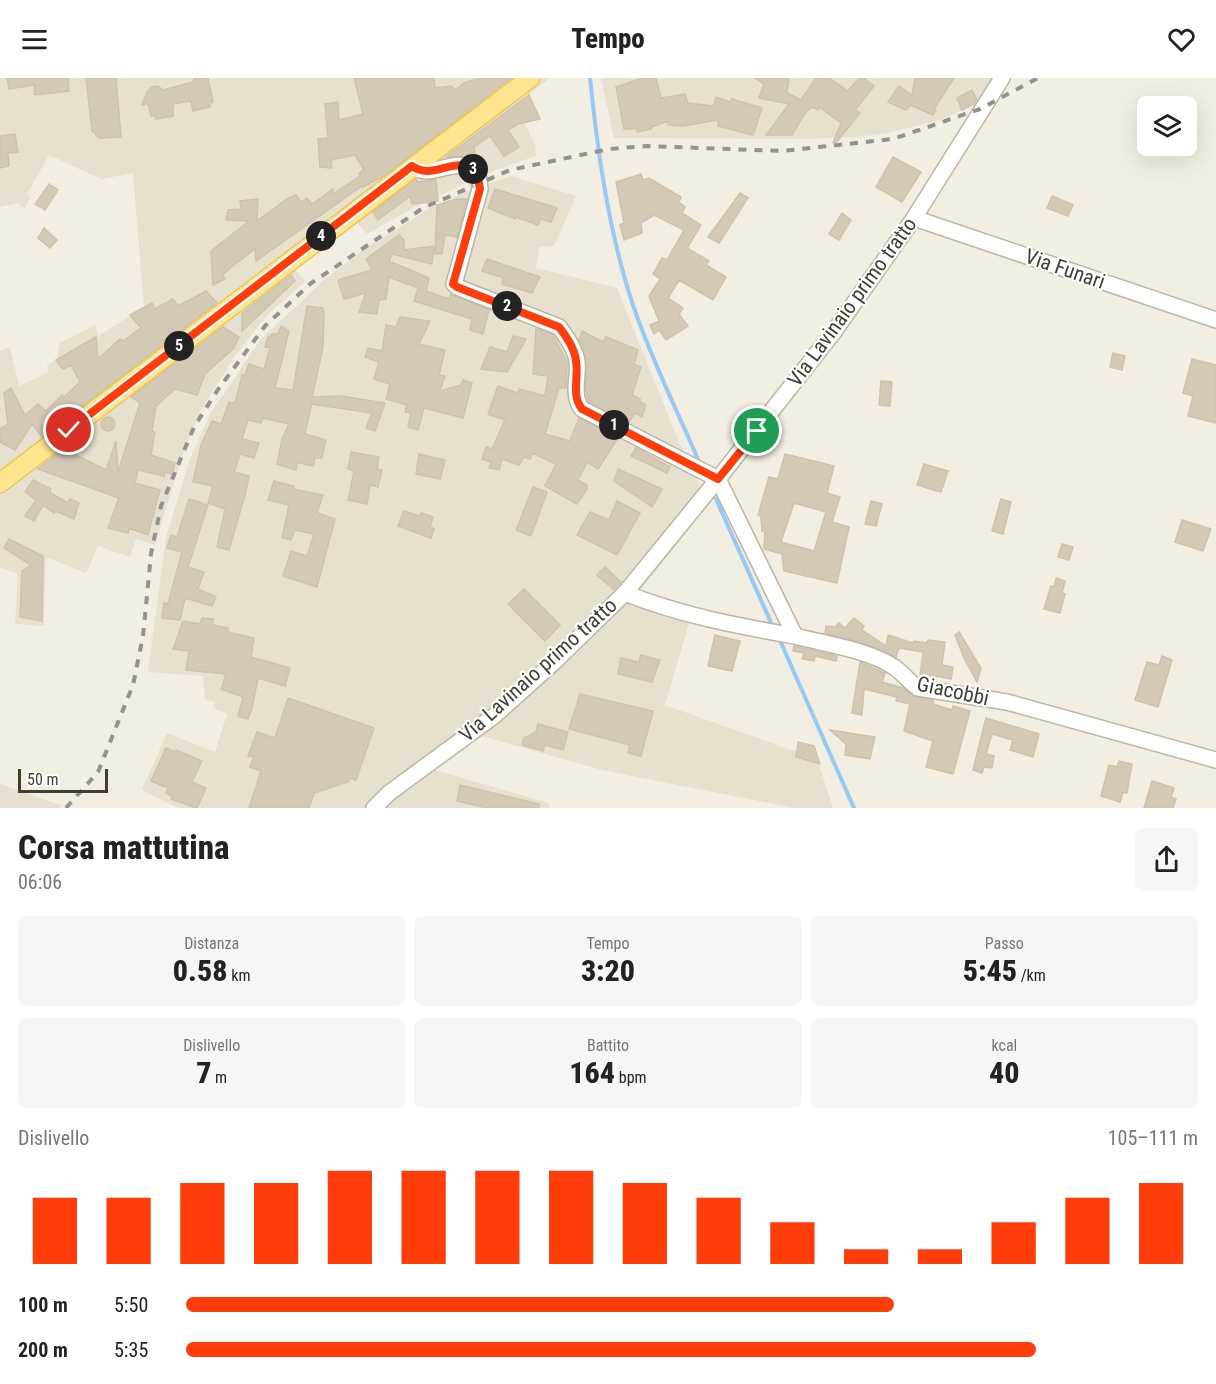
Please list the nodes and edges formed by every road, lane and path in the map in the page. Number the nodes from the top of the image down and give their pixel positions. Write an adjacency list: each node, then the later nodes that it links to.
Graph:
1 (530, 78): 3 (main road)
2 (1002, 78): 4 (street, Via Lavinaio primo tratto)
3 (412, 166): 6 (street); 7 (main road)
4 (914, 218): 5 (street, Via Funari); 6 (street, Via Lavinaio primo tratto)
5 (1216, 320)
6 (718, 479): 8 (street, Via Lavinaio primo tratto); 9 (street)
7 (0, 483)
8 (625, 593): 9 (street, Giacobbi); 11 (street, Via Lavinaio primo tratto)
9 (790, 635): 10 (street, Giacobbi)
10 (1216, 760)
11 (374, 808)

